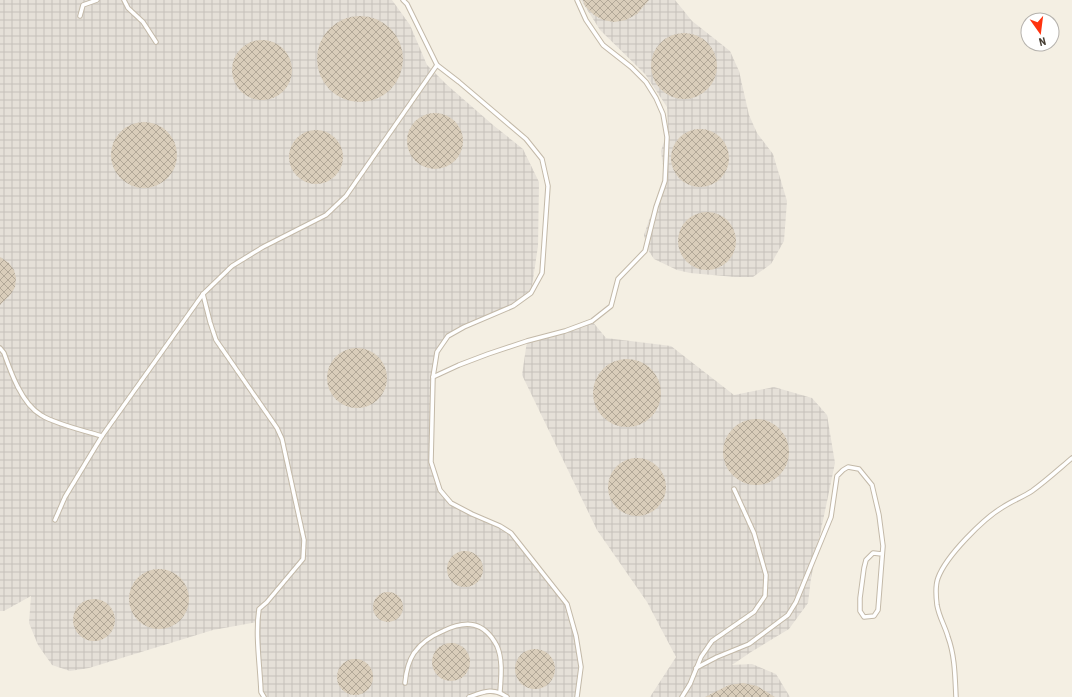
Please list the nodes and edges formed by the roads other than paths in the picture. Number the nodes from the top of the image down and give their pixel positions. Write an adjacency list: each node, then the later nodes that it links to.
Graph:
1 (97, 0): 5 (lane)
2 (124, 0): 6 (lane)
3 (403, 0): 7 (lane)
4 (577, 0): 10 (lane)
5 (80, 16)
6 (156, 42)
7 (437, 65): 8 (lane); 10 (lane)
8 (203, 294): 11 (lane); 19 (lane)
9 (0, 348): 11 (lane)
10 (433, 377): 22 (lane)
11 (102, 436): 14 (lane)
12 (1072, 458): 24 (lane)
13 (734, 489): 16 (lane)
14 (55, 520)
15 (882, 554): 15 (lane); 16 (lane)
16 (696, 668): 23 (lane)
17 (405, 682): 18 (lane)
18 (500, 692): 20 (lane); 21 (lane)
19 (264, 697)
20 (469, 697)
21 (506, 697)
22 (577, 697)
23 (682, 697)
24 (956, 697)

